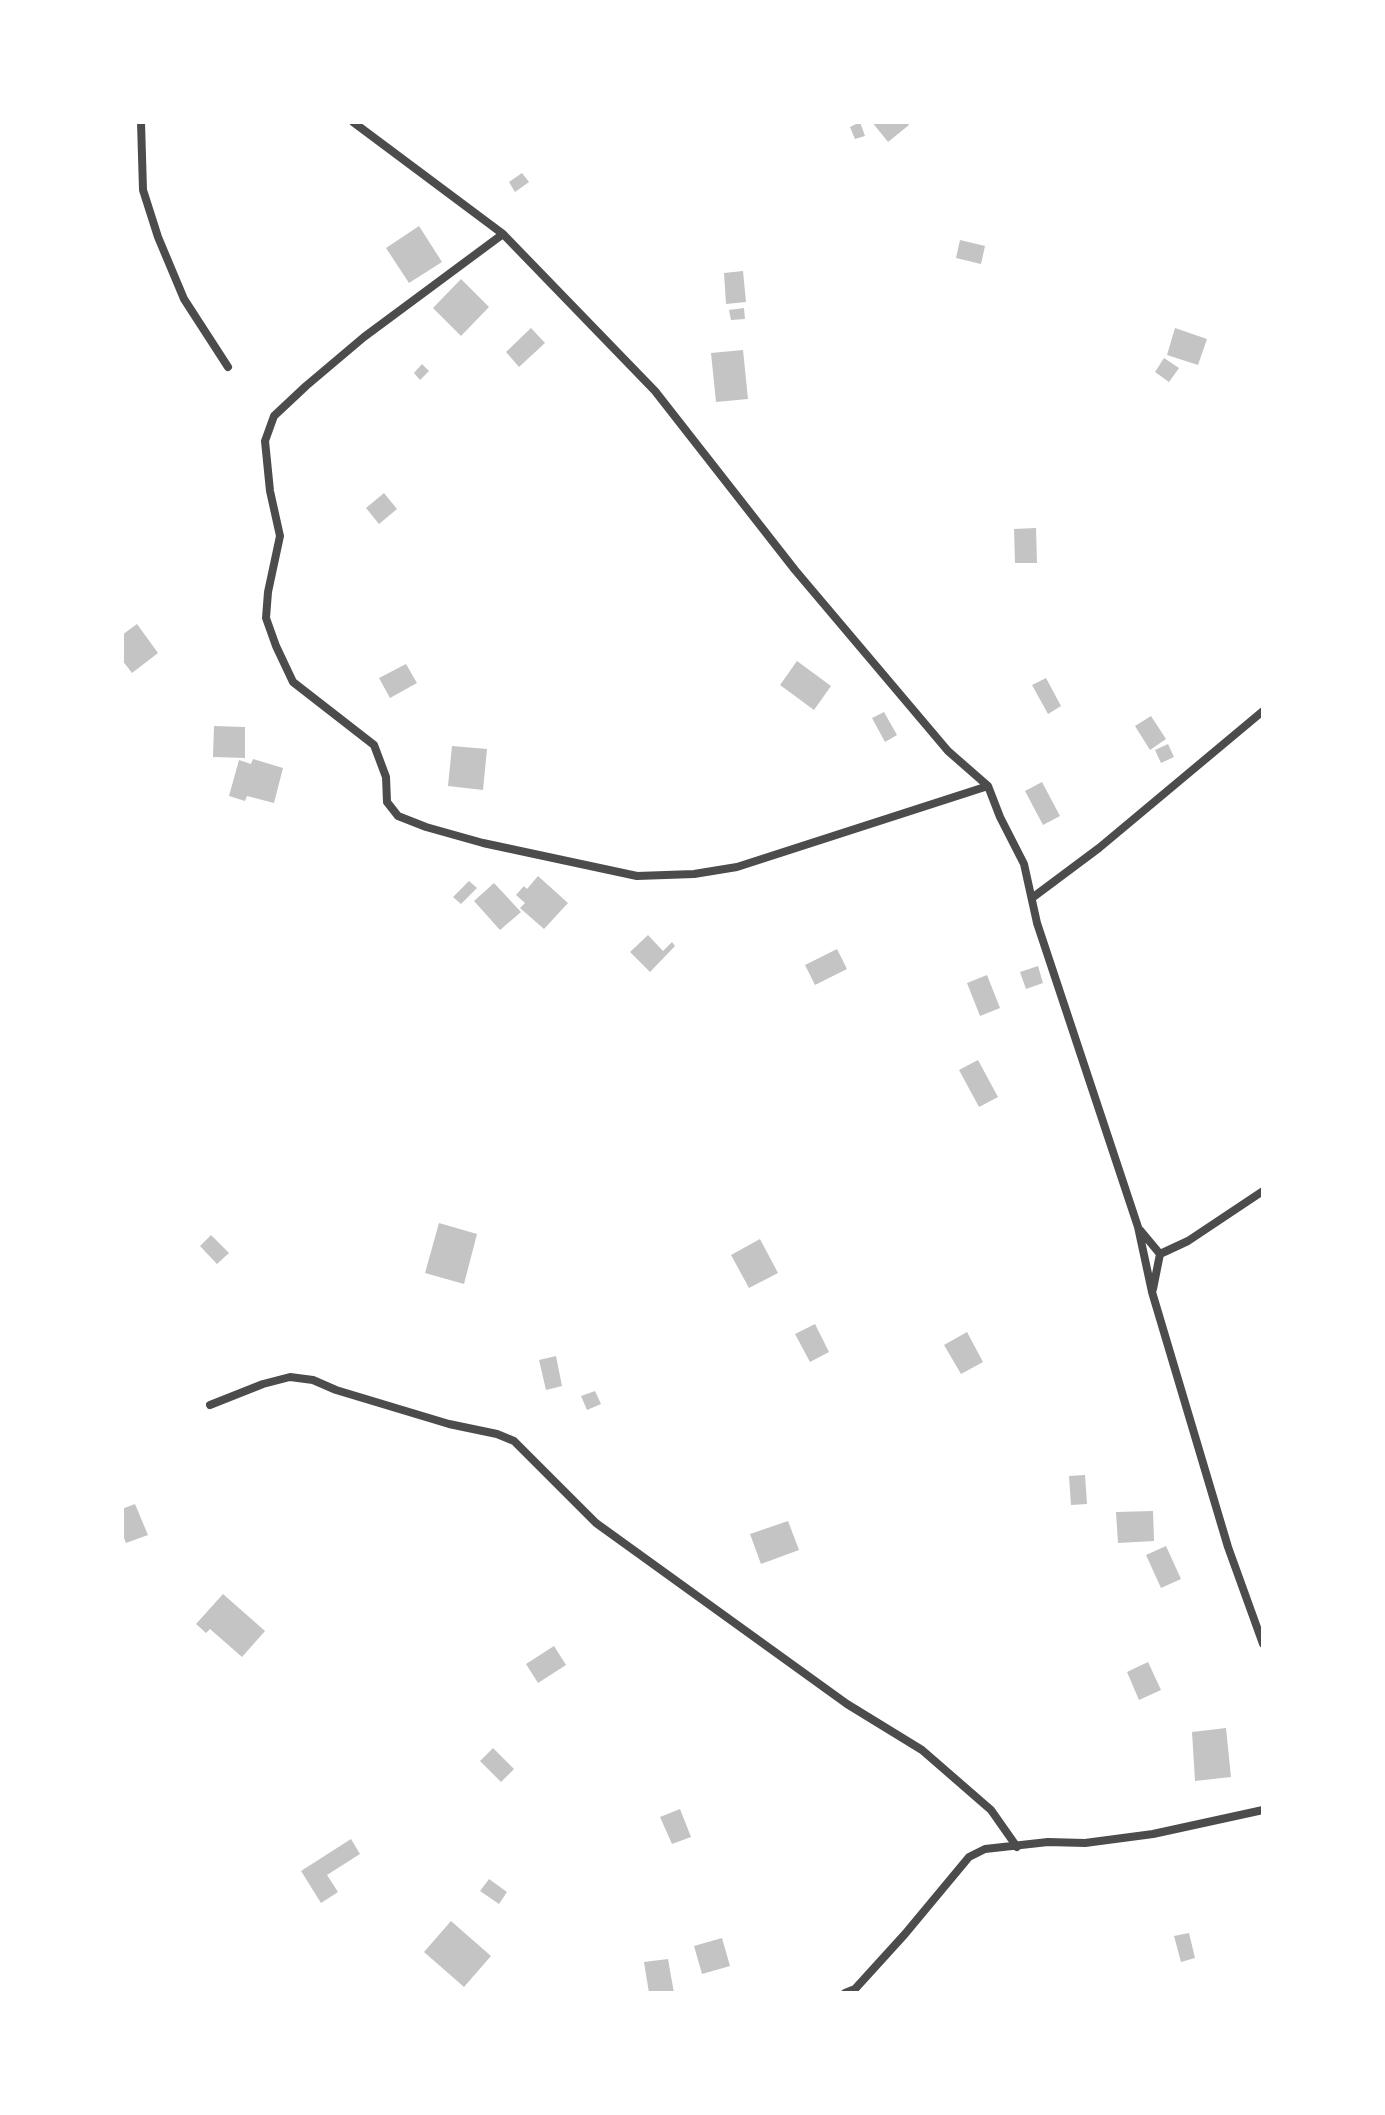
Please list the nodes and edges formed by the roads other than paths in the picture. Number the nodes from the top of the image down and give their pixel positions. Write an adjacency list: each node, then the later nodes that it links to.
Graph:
1 (141, 122): 4 (street)
2 (353, 122): 3 (street)
3 (503, 234): 6 (street); 6 (street)
4 (228, 367)
5 (1263, 711): 7 (street)
6 (988, 786): 7 (street)
7 (1032, 898): 9 (street)
8 (1263, 1191): 10 (street)
9 (1138, 1227): 10 (street); 11 (street)
10 (1160, 1254): 11 (street)
11 (1152, 1292): 13 (street)
12 (210, 1405): 15 (street)
13 (1263, 1644)
14 (1263, 1810): 15 (street)
15 (1017, 1847): 16 (street)
16 (845, 1993)

